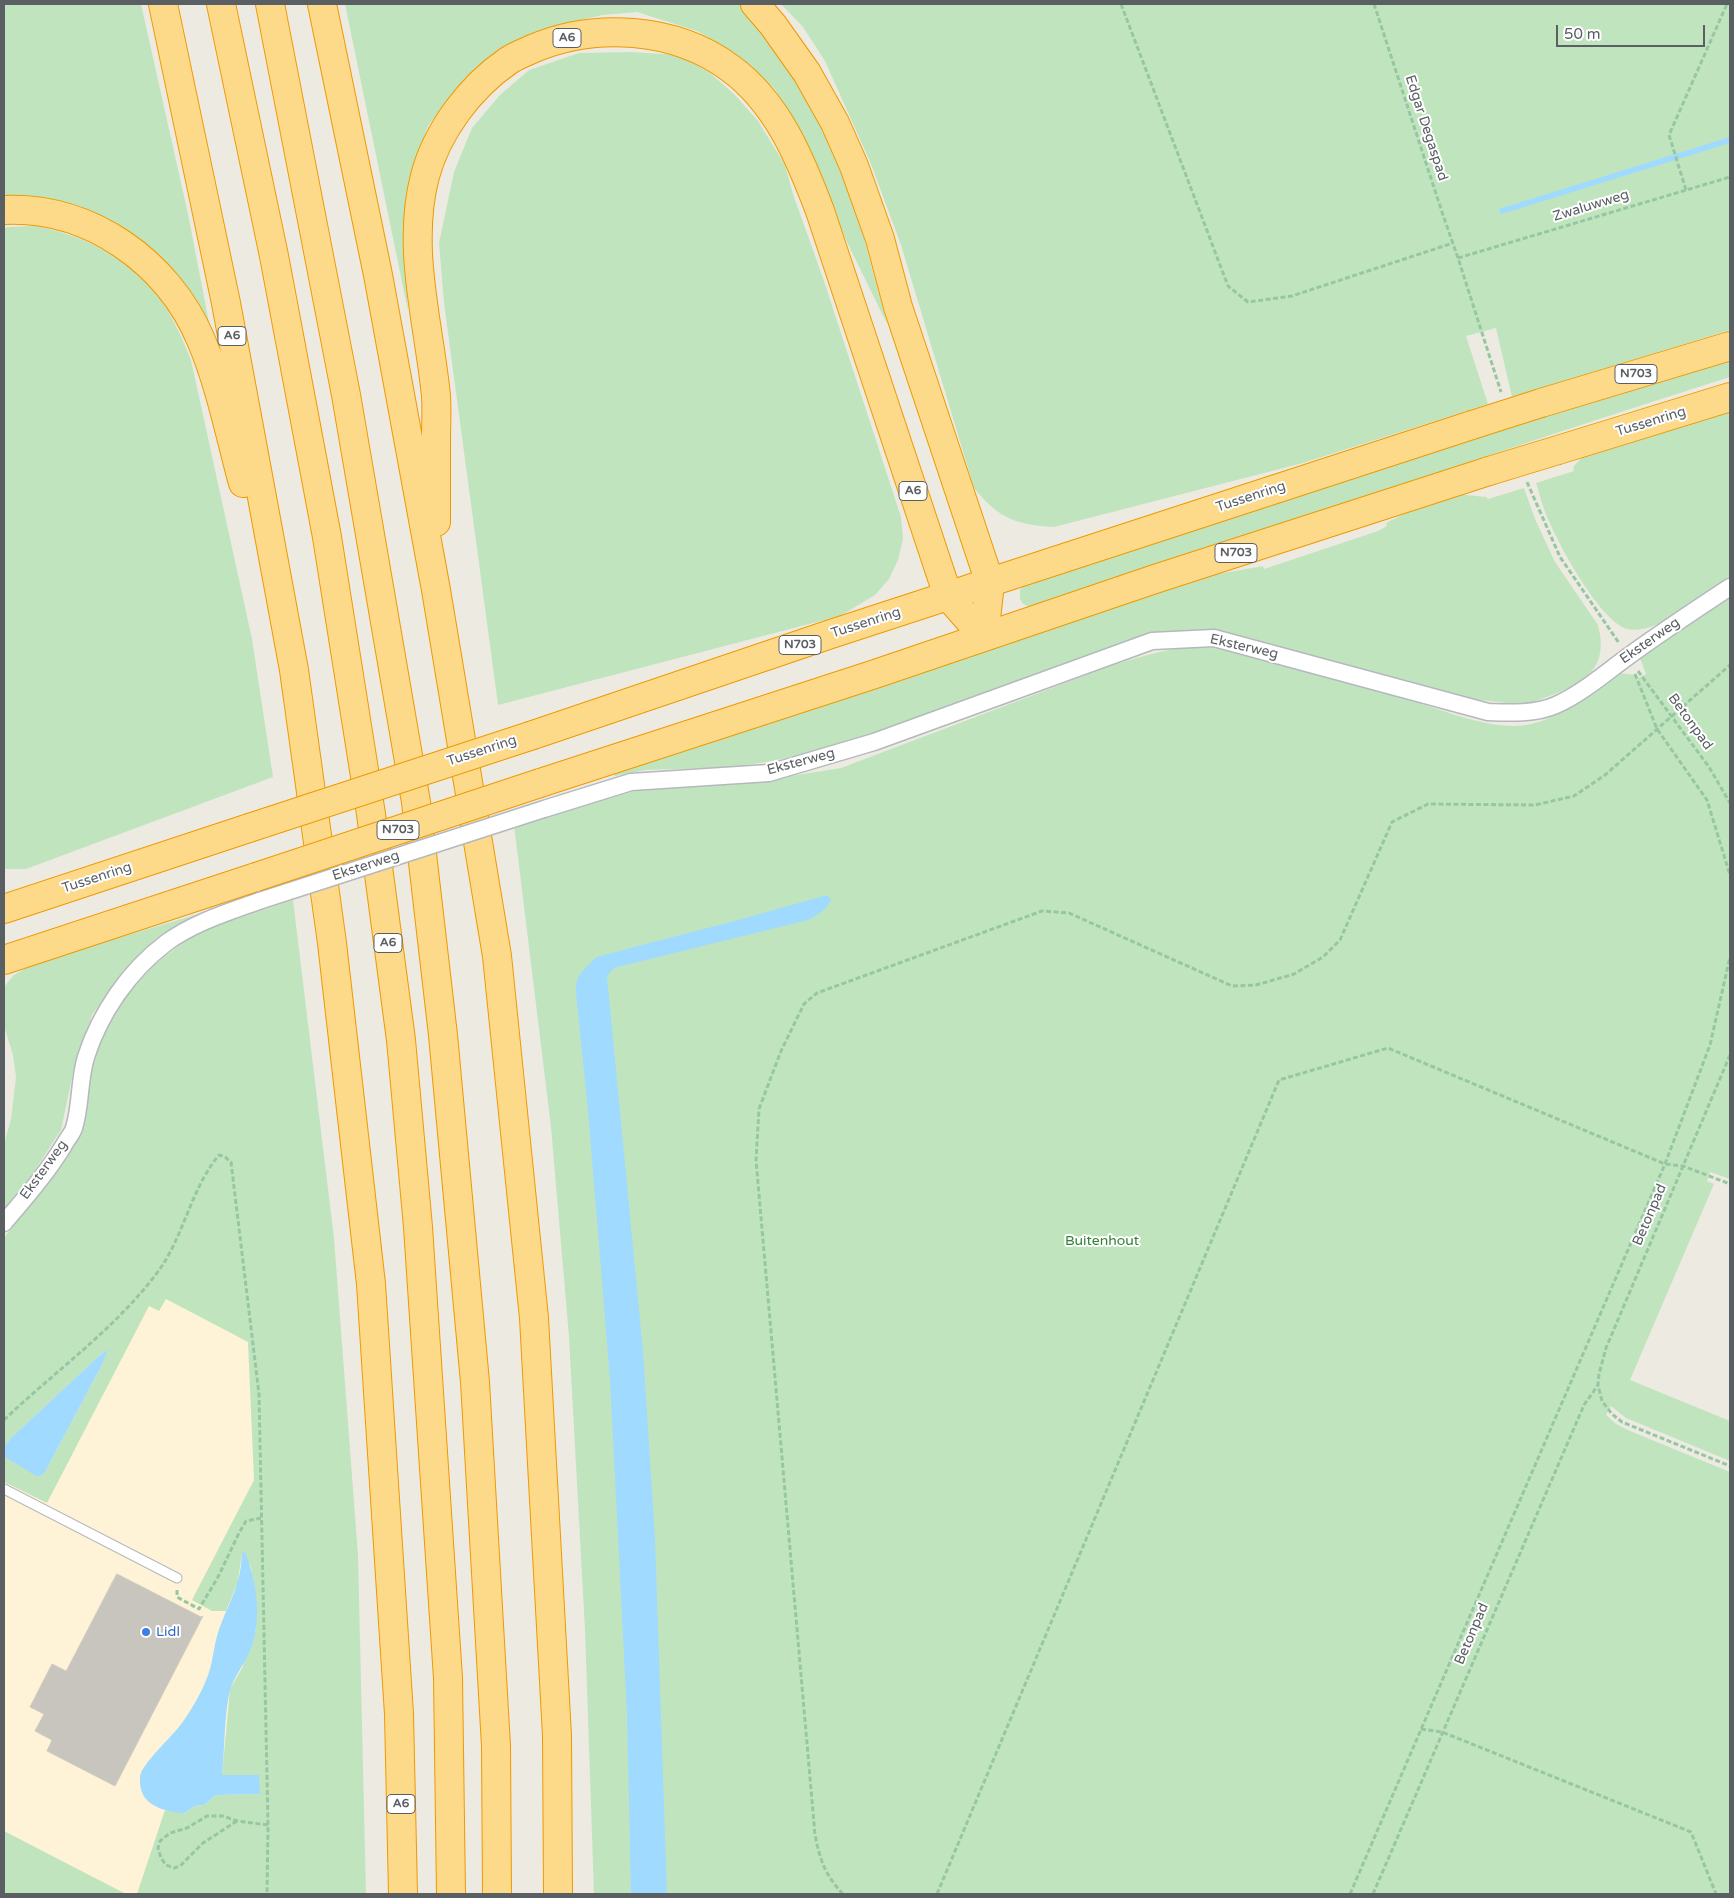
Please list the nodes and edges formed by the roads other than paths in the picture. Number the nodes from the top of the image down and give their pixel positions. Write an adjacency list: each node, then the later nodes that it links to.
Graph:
1 (164, 4): 14 (highway, A6)
2 (221, 4): 23 (highway, A6)
3 (270, 4): 24 (highway)
4 (322, 4): 11 (highway, A6)
5 (755, 4): 9 (highway)
6 (4, 210): 14 (highway, A6)
7 (1730, 346): 9 (highway, Tussenring / N703, bridge)
8 (1730, 397): 13 (highway, Tussenring / N703, bridge)
9 (990, 583): 12 (highway, Tussenring / N703); 13 (highway)
10 (1730, 587): 15 (street, Eksterweg)
11 (436, 590): 12 (highway, A6); 25 (highway, A6)
12 (948, 596): 13 (highway, A6); 17 (highway, Tussenring / N703, bridge)
13 (984, 637): 15 (highway, Tussenring / N703)
14 (294, 670): 22 (highway, A6)
15 (542, 796): 16 (highway, Tussenring / N703, bridge)
16 (258, 889): 18 (highway, Tussenring / N703); 19 (street, Eksterweg)
17 (4, 909)
18 (4, 960)
19 (4, 1223)
20 (4, 1489): 21 (lane)
21 (177, 1578)
22 (403, 1894)
23 (451, 1894)
24 (497, 1894)
25 (558, 1894)

